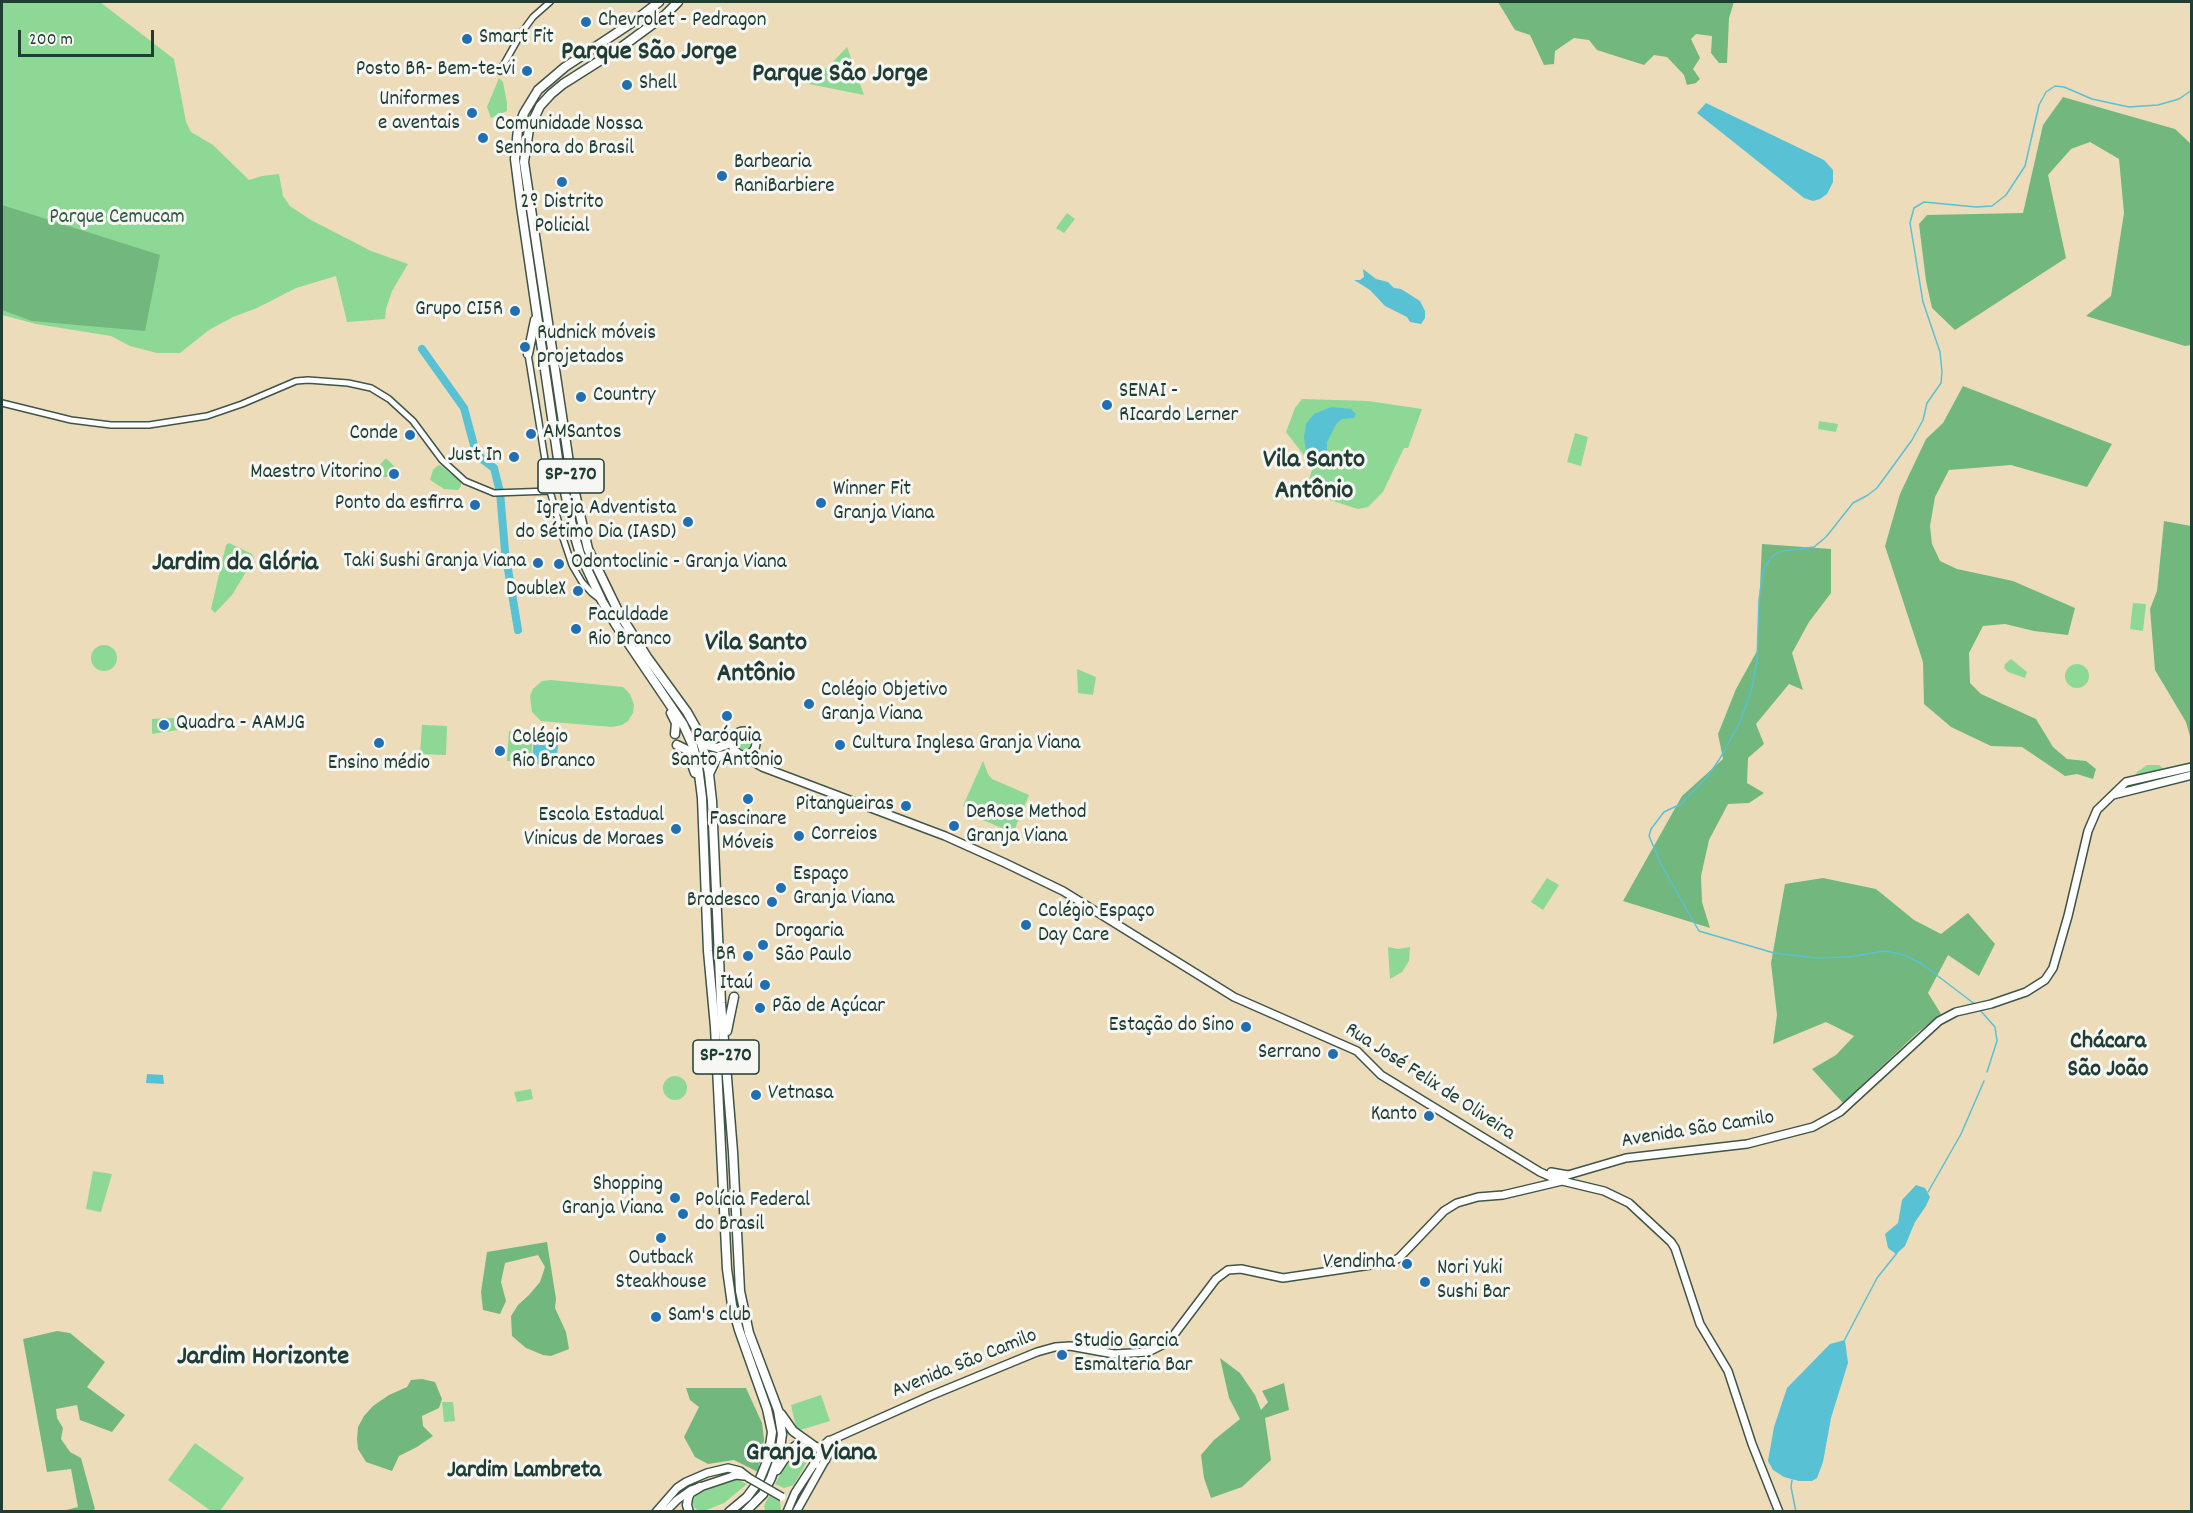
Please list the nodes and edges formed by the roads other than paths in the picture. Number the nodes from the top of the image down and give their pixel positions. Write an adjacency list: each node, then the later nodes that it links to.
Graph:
1 (550, 2): 4 (street)
2 (659, 2): 5 (highway, SP-270)
3 (678, 2): 12 (highway, SP-270)
4 (500, 71)
5 (537, 311): 6 (highway); 9 (highway, SP-270)
6 (528, 354): 8 (street)
7 (2, 403): 8 (street)
8 (550, 491): 9 (street)
9 (602, 601): 10 (highway, SP-270)
10 (662, 694): 11 (highway); 25 (highway, SP-270)
11 (675, 734)
12 (700, 738): 13 (highway); 20 (highway, SP-270)
13 (733, 742): 15 (main road); 16 (main road)
14 (677, 745): 25 (highway)
15 (754, 750): 16 (main road); 17 (main road)
16 (739, 754): 17 (main road, Rua José Felix de Oliveira); 20 (highway)
17 (762, 767): 28 (main road, Rua José Felix de Oliveira)
18 (2192, 767): 19 (main road)
19 (2172, 771): 22 (main road); 23 (main road)
20 (709, 774): 27 (highway, SP-270)
21 (2192, 775): 23 (main road)
22 (2126, 782): 23 (main road); 24 (main road, Avenida São Camilo)
23 (2141, 787): 24 (main road)
24 (2112, 796): 28 (main road, Avenida São Camilo)
25 (702, 798): 44 (highway, SP-270)
26 (734, 997): 27 (highway)
27 (725, 1043): 29 (highway, SP-270)
28 (1557, 1178): 30 (main road, Avenida São Camilo); 48 (main road, Rua José Felix de Oliveira)
29 (778, 1410): 32 (highway); 35 (highway, SP-270)
30 (838, 1437): 31 (main road, Avenida São Camilo); 32 (main road)
31 (829, 1441): 32 (highway)
32 (822, 1454): 33 (main road); 37 (main road)
33 (815, 1464): 35 (highway); 39 (main road)
34 (748, 1477): 36 (main road); 39 (main road, bridge); 41 (main road)
35 (771, 1478): 38 (highway, SP-270)
36 (699, 1488): 42 (main road); 43 (highway)
37 (808, 1490): 39 (main road); 47 (main road)
38 (763, 1494): 40 (highway); 45 (highway, SP-270)
39 (787, 1497): 46 (main road)
40 (760, 1511)
41 (656, 1512)
42 (665, 1512)
43 (689, 1512)
44 (729, 1512)
45 (746, 1512)
46 (786, 1512)
47 (795, 1512)
48 (1779, 1512)

